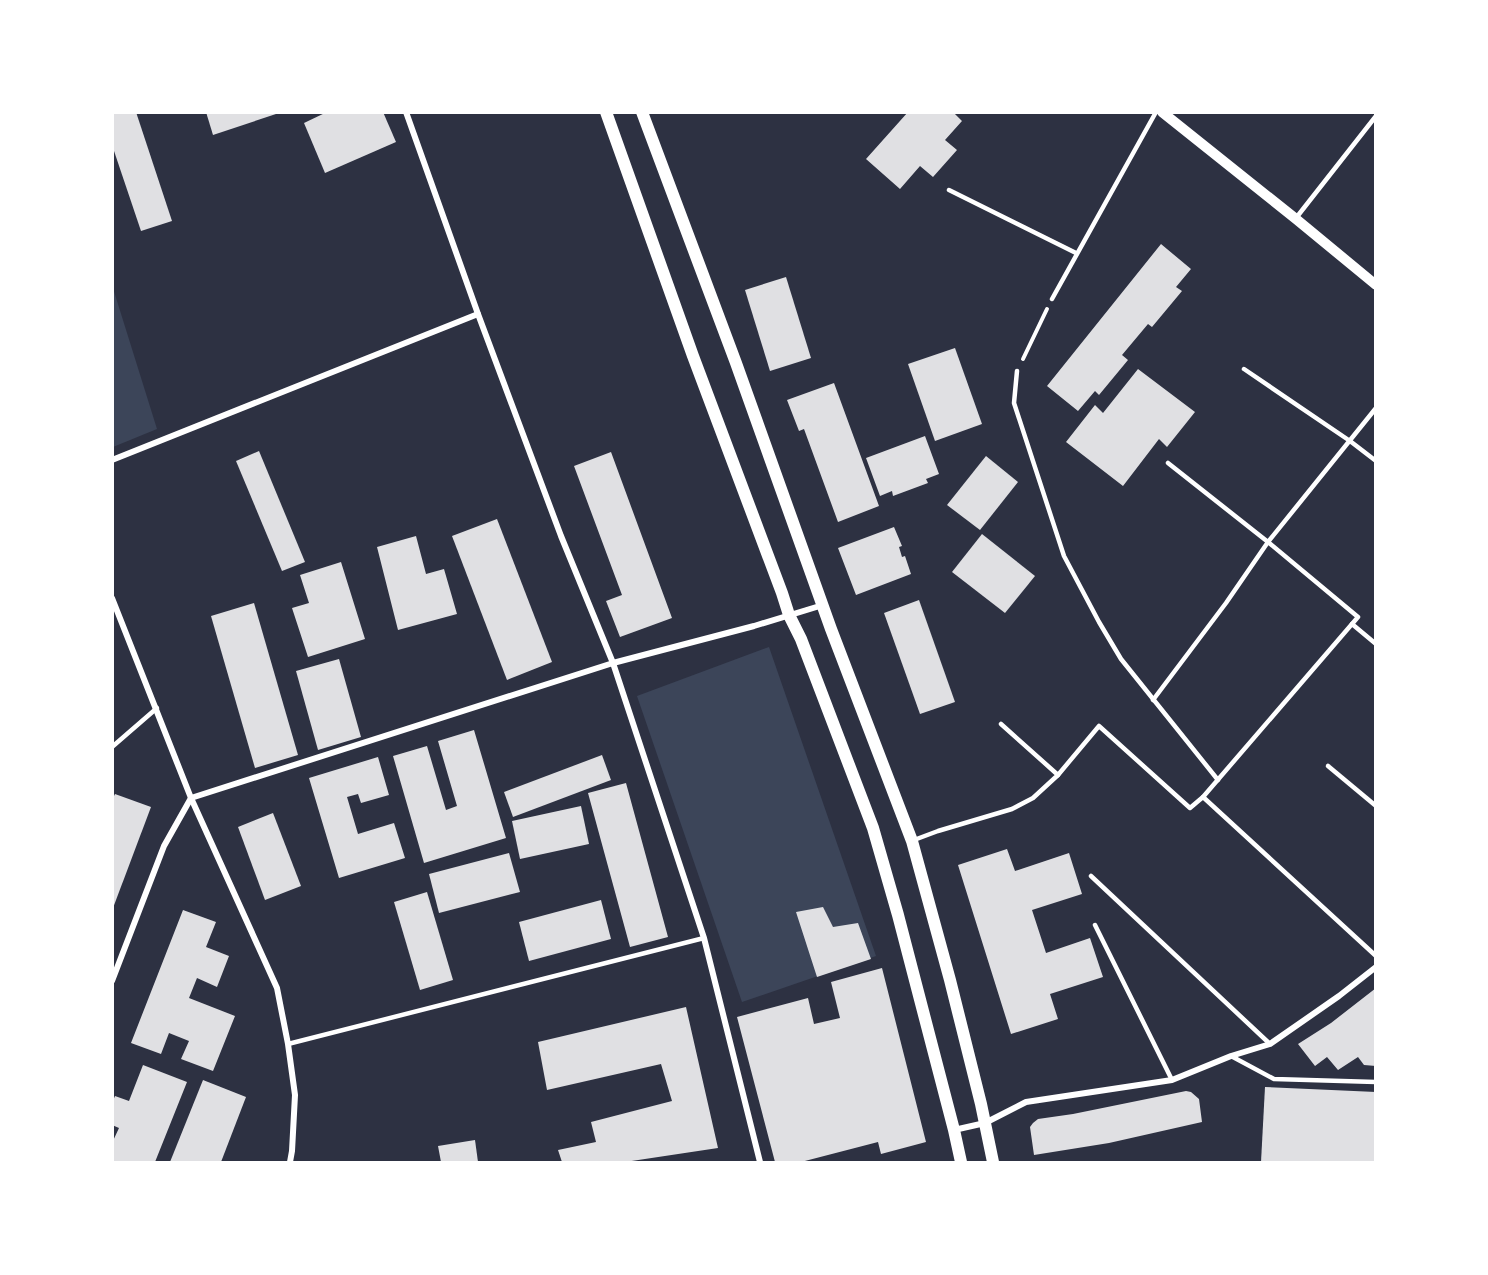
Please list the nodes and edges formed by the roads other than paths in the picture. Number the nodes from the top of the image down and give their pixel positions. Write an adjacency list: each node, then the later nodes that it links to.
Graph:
1 (406, 112): 12 (street)
2 (606, 112): 23 (main road)
3 (642, 112): 22 (main road)
4 (1156, 112): 9 (lane)
5 (1162, 112): 8 (street)
6 (1376, 116): 8 (lane)
7 (949, 190): 9 (lane)
8 (1296, 219): 10 (street)
9 (1076, 253): 11 (lane)
10 (1376, 285)
11 (1052, 299)
12 (478, 314): 17 (street); 26 (street)
13 (1244, 369): 16 (lane)
14 (1017, 371): 27 (lane)
15 (1376, 408): 16 (lane)
16 (1350, 441): 18 (lane); 20 (lane)
17 (112, 460)
18 (1376, 461)
19 (1168, 463): 20 (lane)
20 (1268, 542): 24 (lane); 27 (lane)
21 (112, 598): 28 (street)
22 (823, 604): 23 (street); 37 (main road)
23 (789, 615): 26 (street); 50 (main road)
24 (1352, 624): 25 (lane); 33 (lane)
25 (1376, 644)
26 (613, 663): 35 (street); 40 (street)
27 (1153, 700): 33 (lane)
28 (157, 708): 30 (lane); 35 (street)
29 (1001, 724): 32 (lane)
30 (112, 747)
31 (1328, 766): 36 (lane)
32 (1058, 775): 34 (lane); 37 (lane)
33 (1218, 780): 34 (lane)
34 (1203, 797): 41 (lane)
35 (191, 798): 43 (street); 44 (street)
36 (1376, 806)
37 (912, 841): 49 (main road)
38 (1091, 876): 45 (lane)
39 (1095, 925): 47 (lane)
40 (704, 938): 44 (lane); 52 (street)
41 (1376, 956)
42 (1376, 967): 45 (street)
43 (112, 981)
44 (288, 1044): 51 (street)
45 (1270, 1044): 46 (street)
46 (1231, 1056): 47 (street); 48 (lane)
47 (1172, 1080): 49 (street)
48 (1376, 1082)
49 (985, 1123): 50 (street); 54 (main road)
50 (954, 1130): 53 (main road)
51 (290, 1162)
52 (760, 1162)
53 (961, 1162)
54 (993, 1162)

